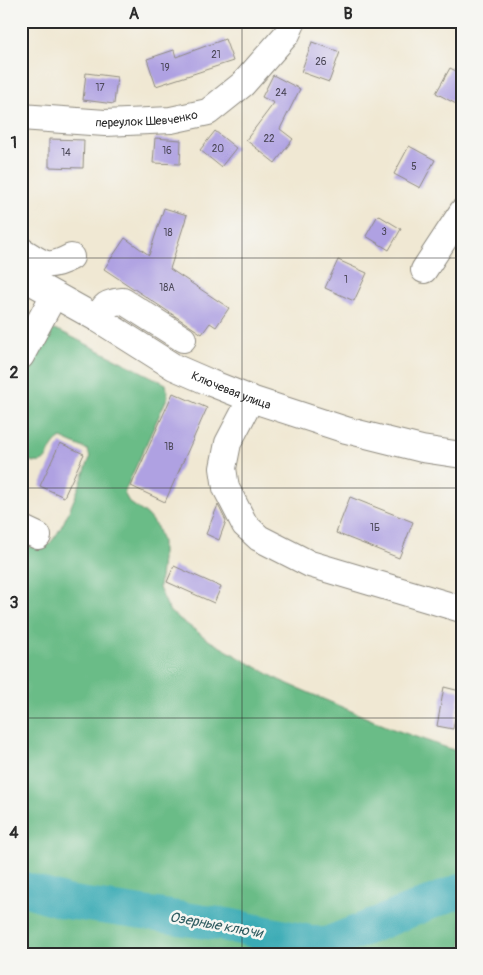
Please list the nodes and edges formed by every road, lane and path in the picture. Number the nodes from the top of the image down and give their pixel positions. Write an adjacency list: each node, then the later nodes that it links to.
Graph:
1 (293, 21): 2 (street, переулок Шевченко)
2 (21, 117)
3 (462, 212): 6 (street)
4 (21, 250): 5 (street)
5 (71, 257)
6 (424, 270)
7 (21, 276): 8 (street, Ключевая улица)
8 (54, 295): 9 (street, Ключевая улица); 11 (street)
9 (98, 319): 10 (street); 12 (street, Ключевая улица)
10 (183, 339)
11 (21, 356)
12 (251, 399): 13 (street, Ключевая улица); 14 (street)
13 (462, 455)
14 (458, 608)

